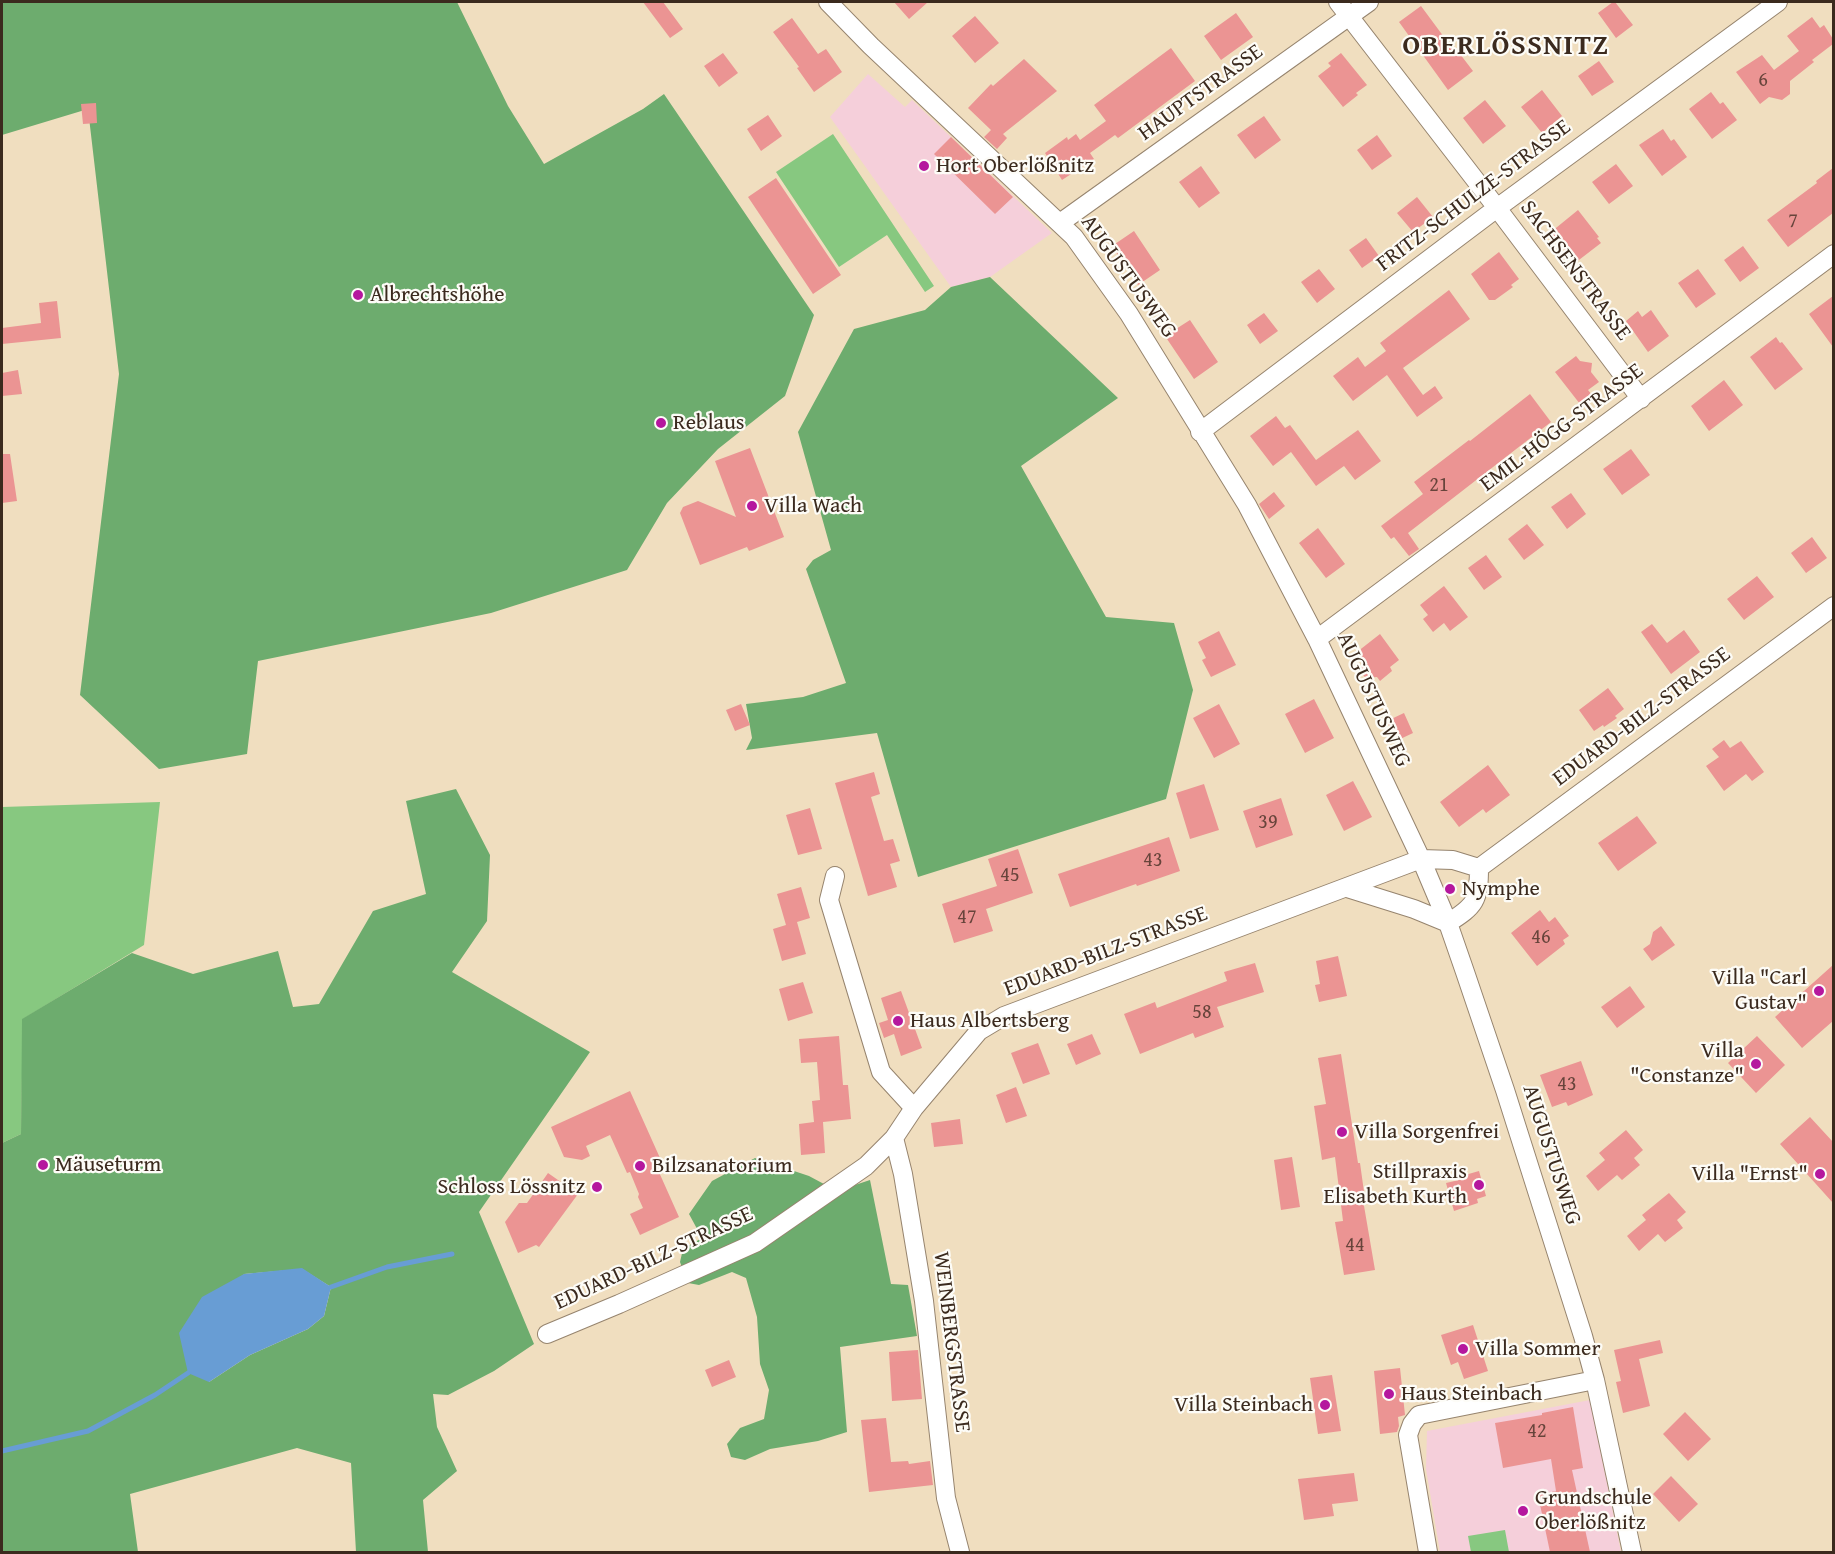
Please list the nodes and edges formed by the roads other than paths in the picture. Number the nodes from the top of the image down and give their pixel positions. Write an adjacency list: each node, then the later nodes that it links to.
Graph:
1 (828, 2): 6 (street, AUGUSTUSWEG)
2 (1369, 2): 4 (street, HAUPTSTRASSE)
3 (1778, 2): 5 (street, FRITZ-SCHULZE-STRASSE)
4 (1344, 9): 5 (street, SACHSENSTRASSE); 6 (street, HAUPTSTRASSE)
5 (1497, 208): 8 (street, SACHSENSTRASSE); 9 (street, FRITZ-SCHULZE-STRASSE)
6 (1060, 223): 9 (street, AUGUSTUSWEG)
7 (1833, 254): 8 (street, EMIL-HÖGG-STRASSE)
8 (1641, 399): 11 (street, EMIL-HÖGG-STRASSE)
9 (1200, 432): 11 (street, AUGUSTUSWEG)
10 (1833, 606): 13 (street, EDUARD-BILZ-STRASSE)
11 (1317, 639): 12 (street, AUGUSTUSWEG)
12 (1421, 859): 13 (street); 15 (street, EDUARD-BILZ-STRASSE); 16 (street, AUGUSTUSWEG)
13 (1479, 868): 16 (street)
14 (835, 876): 17 (street)
15 (1347, 888): 16 (street); 17 (street, EDUARD-BILZ-STRASSE)
16 (1448, 923): 20 (street, AUGUSTUSWEG)
17 (914, 1108): 18 (street, EDUARD-BILZ-STRASSE)
18 (894, 1138): 19 (street, EDUARD-BILZ-STRASSE); 21 (street, WEINBERGSTRASSE)
19 (547, 1334)
20 (1595, 1380): 22 (street); 23 (street, AUGUSTUSWEG)
21 (960, 1552)
22 (1428, 1552)
23 (1632, 1552)

